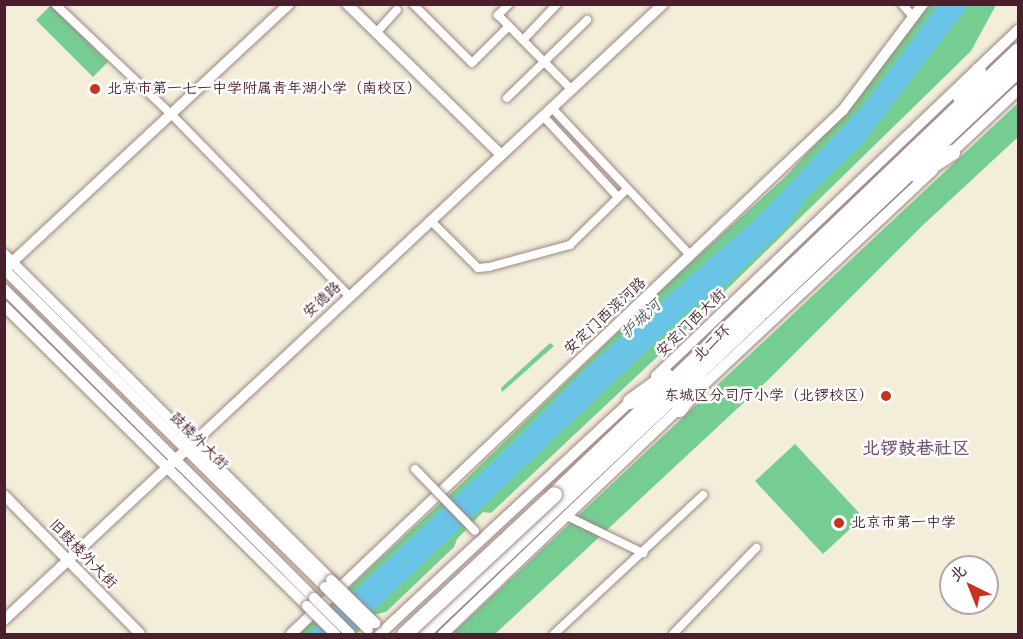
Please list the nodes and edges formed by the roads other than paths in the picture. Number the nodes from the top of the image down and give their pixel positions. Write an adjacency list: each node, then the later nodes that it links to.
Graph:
1 (55, 4): 25 (street)
2 (289, 4): 25 (street)
3 (347, 4): 15 (street)
4 (413, 4): 13 (street)
5 (509, 4): 13 (street)
6 (557, 4): 16 (street)
7 (663, 4): 21 (street, 安德路)
8 (902, 4): 11 (street)
9 (923, 4): 11 (street, 安定门西滨河路)
10 (398, 6): 15 (street)
11 (914, 18): 34 (street, 安定门西滨河路)
12 (586, 20): 18 (street)
13 (509, 26): 16 (street)
14 (1018, 30): 20 (street, 安定门西大街)
15 (376, 33): 29 (street)
16 (523, 40): 18 (street)
17 (1018, 50): 27 (highway, 北二环)
18 (545, 62): 21 (street); 23 (street)
19 (1018, 69): 31 (highway, 北二环)
20 (978, 70): 27 (highway); 40 (street, 安定门西大街)
21 (572, 88): 24 (street, 安德路)
22 (1018, 90): 28 (street)
23 (507, 98)
24 (552, 108): 26 (street, 安德路); 30 (street)
25 (171, 114): 35 (street); 37 (street)
26 (543, 117): 29 (street, 安德路); 32 (street)
27 (944, 120): 39 (highway, 北二环)
28 (952, 152): 31 (highway); 41 (street)
29 (501, 155): 33 (street, 安德路)
30 (627, 189): 32 (street); 34 (street)
31 (886, 195): 39 (highway, 北二环)
32 (618, 197): 33 (street)
33 (430, 221): 37 (street, 安德路)
34 (690, 255): 60 (street, 安定门西滨河路)
35 (7, 263): 42 (street, 鼓楼外大街); 43 (street, 鼓楼外大街)
36 (4, 289): 44 (street, 鼓楼外大街)
37 (349, 296): 42 (street, 安德路)
38 (4, 306): 45 (street, 鼓楼外大街)
39 (722, 342): 40 (highway); 41 (highway); 49 (highway, 北二环); 63 (highway, 北二环, bridge)
40 (630, 401): 50 (street, 安定门西大街)
41 (679, 408): 49 (street)
42 (194, 440): 43 (street, 安德路); 54 (street, 鼓楼外大街)
43 (185, 449): 44 (street, 安德路); 54 (street, 鼓楼外大街)
44 (174, 459): 45 (street, 安德路); 55 (street, 鼓楼外大街)
45 (164, 468): 53 (street, 安德路); 55 (street, 鼓楼外大街)
46 (415, 469): 50 (street, bridge)
47 (4, 495): 53 (street, 旧鼓楼外大街)
48 (703, 495): 52 (street)
49 (565, 509): 52 (street); 65 (highway, 北二环); 66 (street)
50 (479, 535): 56 (street, 安定门西大街)
51 (756, 548): 68 (street)
52 (642, 553): 67 (street)
53 (66, 559): 57 (street, 安德路); 59 (street, 旧鼓楼外大街)
54 (328, 584): 58 (street, 鼓楼外大街, bridge)
55 (310, 602): 61 (street, bridge); 62 (street, 鼓楼外大街, bridge)
56 (397, 618): 58 (street, 安定门西大街); 64 (street)
57 (4, 620)
58 (378, 631)
59 (140, 634)
60 (291, 634)
61 (335, 634)
62 (350, 634)
63 (404, 634)
64 (412, 634)
65 (421, 634)
66 (443, 634)
67 (554, 634)
68 (673, 634)

